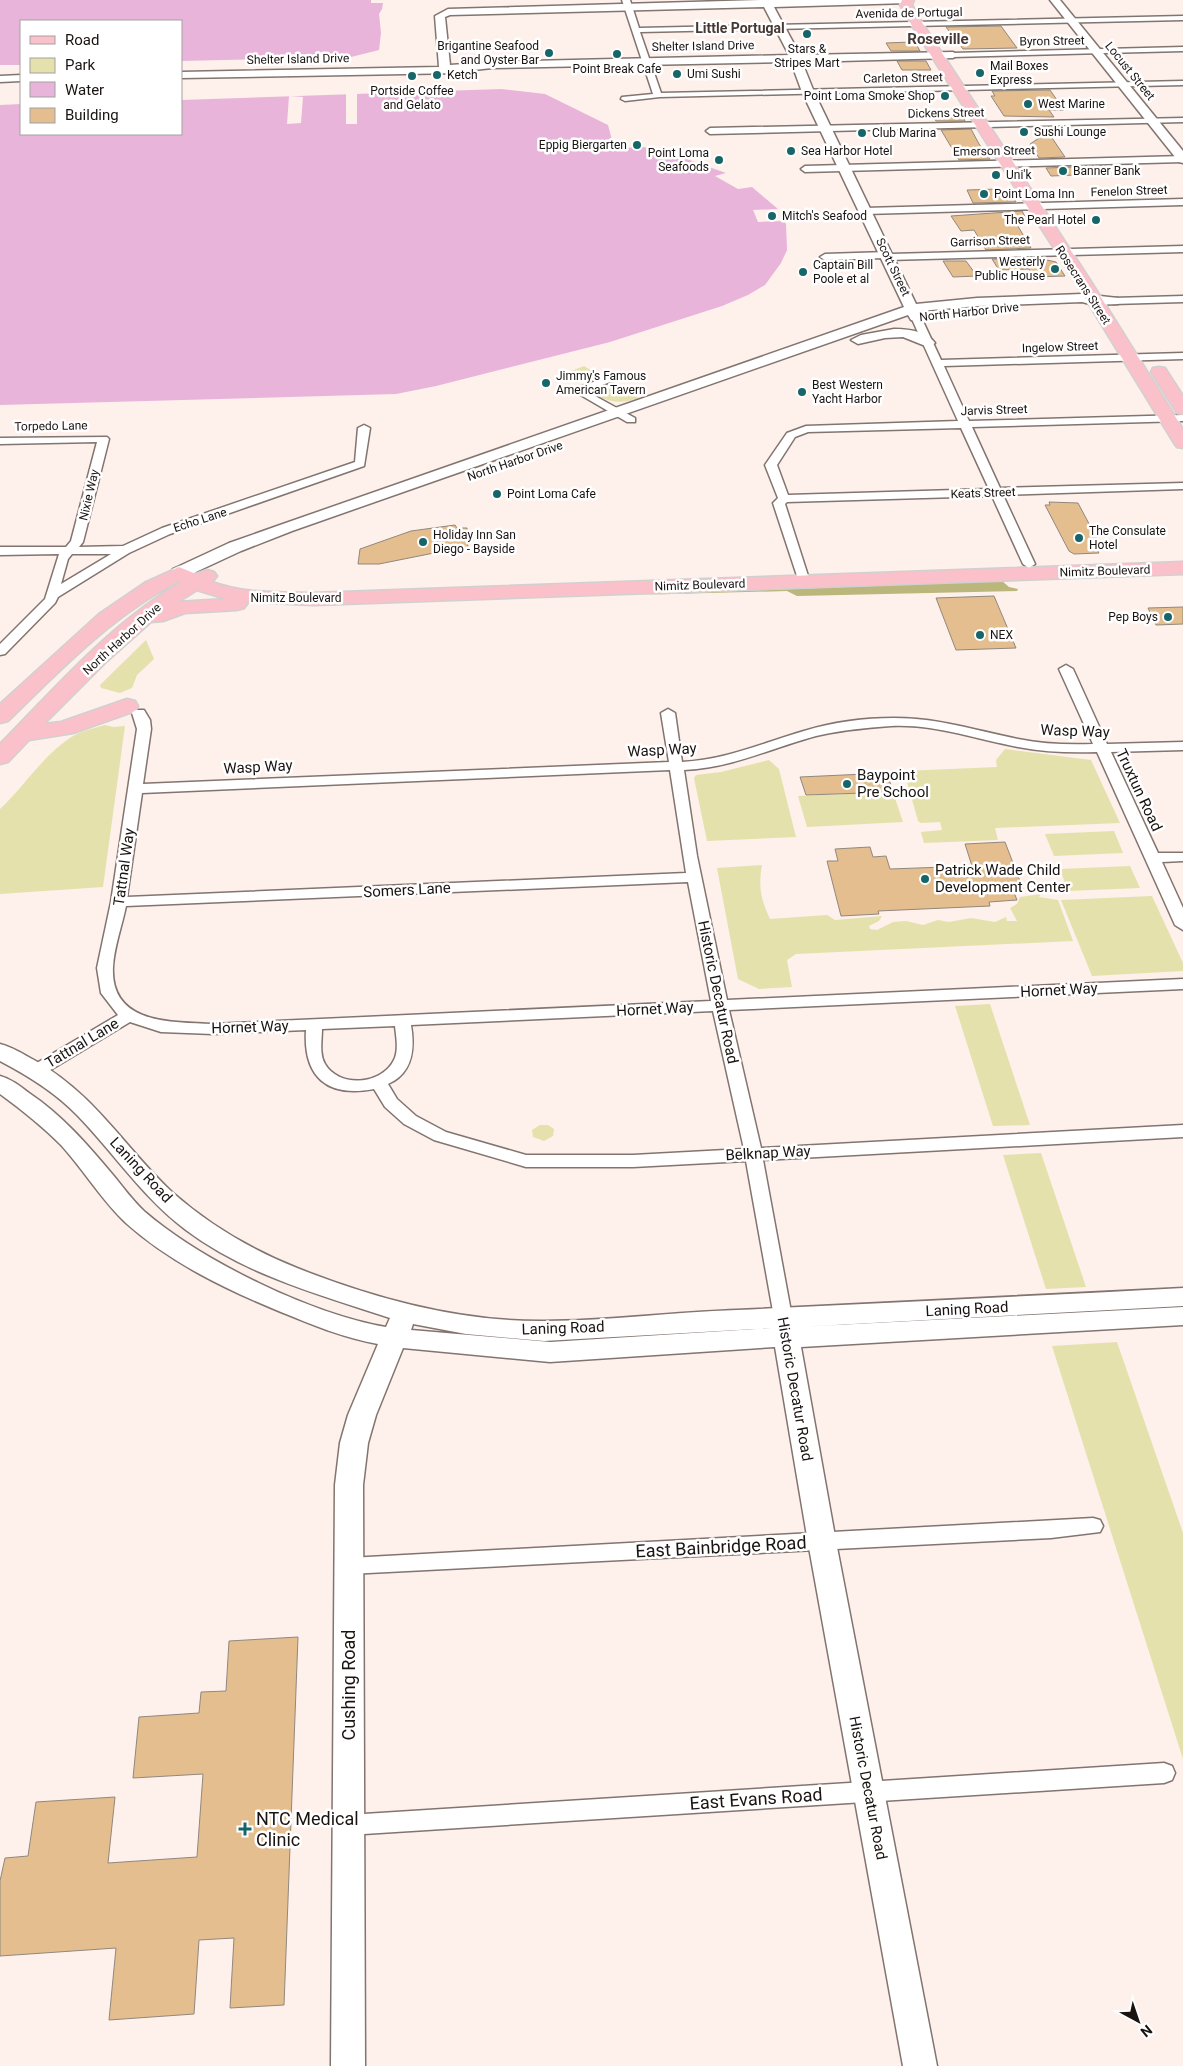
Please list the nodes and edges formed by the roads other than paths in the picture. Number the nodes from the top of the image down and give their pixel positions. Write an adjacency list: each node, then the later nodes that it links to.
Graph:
1 (541, 0): 7 (main road)
2 (908, 0): 3 (main road); 5 (main road); 10 (main road); 11 (main road, Rosecrans Street)
3 (924, 0)
4 (1055, 0): 9 (main road, Locust Street)
5 (766, 2): 6 (main road); 12 (main road, Scott Street)
6 (627, 3): 7 (main road); 13 (street)
7 (526, 9): 20 (main road)
8 (1183, 18): 9 (street, Avenida de Portugal)
9 (1072, 20): 10 (street, Avenida de Portugal); 15 (main road, Locust Street)
10 (932, 23): 11 (street, Avenida de Portugal); 17 (main road)
11 (917, 24): 12 (street, Avenida de Portugal); 16 (main road, Rosecrans Street)
12 (779, 26): 13 (street, Avenida de Portugal); 18 (main road, Scott Street)
13 (636, 30): 19 (street)
14 (1183, 49): 15 (street, Byron Street)
15 (1096, 51): 17 (street, Byron Street); 26 (main road, Locust Street)
16 (939, 55): 17 (main road, Shelter Island Drive); 18 (main road, Shelter Island Drive); 27 (main road, Rosecrans Street)
17 (952, 55): 23 (main road)
18 (794, 58): 19 (main road, Shelter Island Drive); 28 (main road, Scott Street)
19 (646, 61): 20 (main road, Shelter Island Drive); 29 (street)
20 (445, 69): 21 (main road, Shelter Island Drive)
21 (182, 75)
22 (20, 78): 24 (main road)
23 (967, 78): 26 (street, Carleton Street); 27 (street, Carleton Street); 34 (main road)
24 (0, 79)
25 (1183, 83): 26 (street, Carleton Street)
26 (1124, 85): 31 (main road, Locust Street)
27 (958, 88): 28 (street, Carleton Street); 33 (main road, Rosecrans Street)
28 (808, 92): 29 (street, Carleton Street); 35 (main road, Scott Street)
29 (660, 95): 30 (street, Carleton Street)
30 (625, 99)
31 (1152, 120): 32 (street, Dickens Street); 34 (street, Dickens Street); 38 (main road, Locust Street)
32 (1183, 120)
33 (981, 124): 34 (street, Dickens Street); 35 (street, Dickens Street); 39 (main road, Rosecrans Street)
34 (998, 124): 37 (main road)
35 (826, 128): 36 (street, Dickens Street); 40 (main road, Scott Street)
36 (710, 132)
37 (1007, 139)
38 (1183, 159): 39 (street, Emerson Street)
39 (1015, 160): 40 (street, Emerson Street); 42 (main road, Rosecrans Street); 45 (main road, Rosecrans Street)
40 (845, 168): 41 (street, Emerson Street); 46 (main road, Scott Street)
41 (805, 169)
42 (1034, 180)
43 (1042, 192): 47 (main road)
44 (1183, 202): 47 (street, Fenelon Street)
45 (1033, 206): 46 (street, Fenelon Street); 47 (street, Fenelon Street); 51 (main road, Rosecrans Street)
46 (865, 210): 52 (main road, Scott Street)
47 (1054, 211)
48 (1071, 237): 50 (main road, Rosecrans Street)
49 (1183, 249): 50 (street, Garrison Street)
50 (1080, 251): 51 (street, Garrison Street); 57 (main road, Rosecrans Street)
51 (1062, 252): 52 (street, Garrison Street); 56 (main road, Rosecrans Street)
52 (888, 257): 53 (street, Garrison Street); 54 (main road, Scott Street)
53 (826, 259)
54 (900, 283): 58 (main road, Scott Street); 59 (main road)
55 (1183, 299): 57 (street)
56 (1094, 301): 57 (main road, North Harbor Drive); 58 (main road, North Harbor Drive); 64 (main road, Rosecrans Street)
57 (1113, 301): 63 (main road, Rosecrans Street)
58 (915, 312): 59 (main road, North Harbor Drive); 60 (main road, North Harbor Drive); 61 (street, Scott Street)
59 (884, 318): 68 (main road, North Harbor Drive)
60 (852, 341): 61 (main road); 68 (main road, North Harbor Drive)
61 (928, 343): 65 (street, Scott Street)
62 (1183, 356): 63 (street, Ingelow Street)
63 (1149, 357): 64 (street, Ingelow Street); 67 (main road, Rosecrans Street)
64 (1129, 358): 65 (street, Ingelow Street); 69 (main road, Rosecrans Street)
65 (937, 363): 70 (street, Scott Street)
66 (617, 376): 68 (street)
67 (1183, 409)
68 (625, 416): 85 (main road, North Harbor Drive); 85 (main road, North Harbor Drive)
69 (1175, 418): 70 (street, Jarvis Street); 74 (main road, Rosecrans Street)
70 (965, 424): 76 (street, Scott Street); 77 (street, Jarvis Street)
71 (364, 428): 79 (street, Echo Lane)
72 (103, 439): 73 (street, Torpedo Lane); 78 (street, Nixie Way)
73 (0, 442)
74 (1183, 443)
75 (1183, 486): 76 (street, Keats Street)
76 (996, 493): 77 (street, Keats Street); 82 (street, Scott Street)
77 (784, 499): 84 (street)
78 (70, 549): 79 (street, Echo Lane); 80 (street, Echo Lane); 86 (street, Nixie Way)
79 (125, 550): 86 (street)
80 (0, 551)
81 (1183, 558): 82 (main road, Nimitz Boulevard)
82 (1029, 564): 84 (main road, Nimitz Boulevard)
83 (1183, 568): 84 (main road, Nimitz Boulevard)
84 (802, 576): 85 (main road, Nimitz Boulevard); 87 (main road, Nimitz Boulevard)
85 (194, 577): 87 (main road, Nimitz Boulevard); 88 (main road, North Harbor Drive); 93 (main road, North Harbor Drive)
86 (52, 597): 89 (street)
87 (314, 599): 88 (main road)
88 (123, 637): 94 (main road, North Harbor Drive)
89 (0, 651)
90 (1066, 669): 96 (street, Truxtun Road)
91 (133, 709): 94 (main road); 99 (street, Tattnal Way)
92 (668, 713): 98 (street, Historic Decatur Road)
93 (0, 716)
94 (23, 734): 97 (main road, North Harbor Drive)
95 (1183, 746): 96 (street, Wasp Way)
96 (1102, 749): 98 (street, Wasp Way); 101 (street, Truxtun Road)
97 (0, 757)
98 (678, 766): 99 (street, Wasp Way); 102 (street, Historic Decatur Road)
99 (135, 789): 103 (street, Tattnal Way)
100 (1183, 857): 101 (street)
101 (1153, 858): 104 (street, Truxtun Road)
102 (695, 877): 103 (street, Somers Lane); 106 (street, Historic Decatur Road)
103 (119, 902): 107 (street, Tattnal Way)
104 (1183, 925)
105 (1183, 984): 106 (street, Hornet Way)
106 (720, 1006): 108 (street, Hornet Way); 115 (street, Historic Decatur Road)
107 (128, 1016): 109 (street, Hornet Way); 111 (street, Tattnal Lane)
108 (402, 1020): 109 (street, Hornet Way); 112 (street)
109 (314, 1024): 112 (street)
110 (0, 1051): 111 (main road, Laning Road)
111 (36, 1071): 118 (main road, Laning Road)
112 (378, 1082): 115 (street, Belknap Way)
113 (0, 1083): 118 (main road, Laning Road)
114 (1183, 1131): 115 (street, Belknap Way)
115 (753, 1153): 119 (street, Historic Decatur Road)
116 (1183, 1297): 119 (main road, Laning Road)
117 (1183, 1316): 119 (main road, Laning Road)
118 (400, 1325): 119 (main road, Laning Road); 122 (main road, Cushing Road)
119 (785, 1327): 121 (main road, Historic Decatur Road)
120 (1093, 1526): 121 (street, East Bainbridge Road)
121 (822, 1542): 122 (street, East Bainbridge Road); 124 (main road, Historic Decatur Road)
122 (349, 1566): 125 (main road, Cushing Road)
123 (1164, 1773): 124 (street, East Evans Road)
124 (869, 1792): 125 (street, East Evans Road); 127 (main road, Historic Decatur Road)
125 (348, 1826): 126 (main road, Cushing Road)
126 (348, 2066)
127 (920, 2066)

